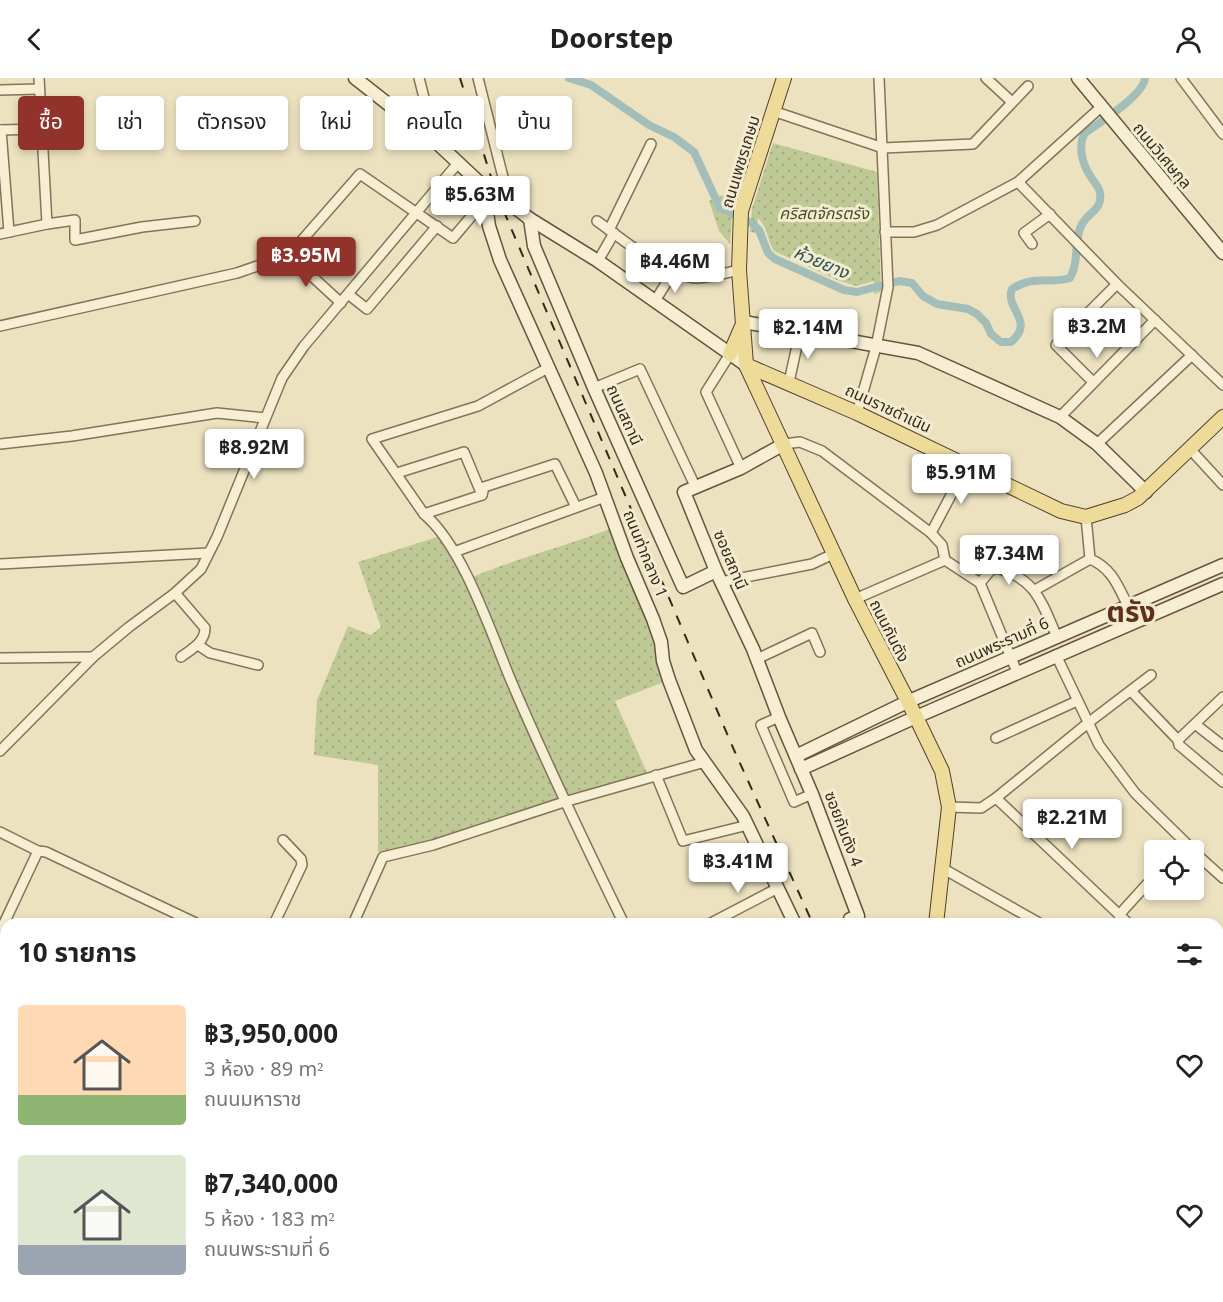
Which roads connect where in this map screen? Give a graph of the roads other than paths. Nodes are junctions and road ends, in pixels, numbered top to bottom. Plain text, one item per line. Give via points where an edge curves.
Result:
1 (39, 78) edge
2 (356, 78) edge
3 (419, 78) edge
4 (478, 78) edge
5 (784, 78) edge
6 (879, 78) edge
7 (986, 78) edge
8 (1078, 78) edge
9 (1185, 79) edge
10 (1028, 86) dead end
11 (39, 89) junction
12 (0, 90) edge
13 (39, 96) edge
14 (424, 96) edge
15 (385, 101) edge
16 (1012, 102) junction
17 (1101, 107) junction
18 (773, 111) junction
19 (1, 130) edge
20 (18, 130) edge
21 (1223, 134) edge
22 (651, 144) dead end
23 (883, 148) junction
24 (42, 150) edge
25 (445, 150) edge
26 (459, 163) junction
27 (1018, 182) junction
28 (483, 186) junction
29 (486, 199) junction
30 (510, 205) junction
31 (417, 213) junction
32 (1050, 214) junction
33 (530, 219) junction
34 (195, 221) dead end
35 (597, 222) dead end
36 (47, 224) junction
37 (437, 226) junction
38 (611, 231) junction
39 (885, 232) junction
40 (4, 233) edge
41 (1032, 244) dead end
42 (1223, 253) edge
43 (289, 255) junction
44 (598, 261) junction
45 (740, 270) junction
46 (673, 272) junction
47 (1117, 284) junction
48 (348, 294) junction
49 (655, 301) junction
50 (341, 303) junction
51 (1155, 320) junction
52 (744, 322) junction
53 (0, 326) edge
54 (800, 332) junction
55 (876, 347) junction
56 (730, 354) junction
57 (1192, 355) junction
58 (746, 365) junction
59 (548, 368) junction
60 (770, 374) junction
61 (789, 382) junction
62 (1093, 382) junction
63 (1223, 385) edge
64 (594, 388) junction
65 (762, 397) junction
66 (857, 413) junction
67 (1060, 417) junction
68 (1223, 417) edge
69 (265, 418) junction
70 (0, 444) edge
71 (784, 444) junction
72 (1097, 444) junction
73 (1190, 449) junction
74 (967, 465) junction
75 (741, 468) junction
76 (397, 473) junction
77 (1223, 485) edge
78 (696, 488) junction
79 (1146, 492) junction
80 (482, 495) junction
81 (604, 497) junction
82 (576, 507) junction
83 (424, 514) junction
84 (1086, 517) junction
85 (931, 533) junction
86 (453, 552) junction
87 (208, 553) junction
88 (833, 554) junction
89 (1090, 559) junction
90 (945, 561) junction
91 (0, 564) edge
92 (1223, 565) edge
93 (718, 577) junction
94 (980, 583) junction
95 (1223, 584) edge
96 (1035, 590) junction
97 (175, 593) junction
98 (855, 599) junction
99 (1128, 606) junction
100 (1053, 639) junction
101 (198, 645) junction
102 (820, 652) dead end
103 (1056, 655) junction
104 (93, 657) junction
105 (181, 657) dead end
106 (1010, 657) junction
107 (0, 658) edge
108 (757, 659) junction
109 (258, 665) dead end
110 (1017, 672) junction
111 (1151, 675) dead end
112 (1131, 691) junction
113 (1223, 697) edge
114 (1077, 701) junction
115 (907, 702) junction
116 (779, 717) junction
117 (916, 717) junction
118 (1088, 723) junction
119 (1195, 724) junction
120 (996, 738) dead end
121 (1178, 740) junction
122 (790, 742) joint
123 (1223, 746) edge
124 (0, 751) edge
125 (796, 756) junction
126 (705, 762) junction
127 (801, 769) junction
128 (656, 775) junction
129 (1223, 783) edge
130 (812, 794) junction
131 (996, 798) junction
132 (564, 802) junction
133 (949, 807) junction
134 (748, 825) junction
135 (0, 832) edge
136 (283, 840) dead end
137 (1182, 840) edge
138 (38, 851) junction
139 (1204, 861) edge
140 (942, 868) junction
141 (1223, 878) edge
142 (1144, 887) edge
143 (778, 888) junction
144 (1119, 915) junction
145 (7, 918) edge
146 (185, 918) edge
147 (277, 918) edge
148 (356, 918) edge
149 (621, 918) edge
150 (720, 918) edge
151 (792, 918) edge
152 (853, 918) edge
153 (937, 918) edge
154 (1030, 918) edge
155 (1122, 918) edge

1 - 11 street
2 - 15 street
3 - 14 street
4 - 30 street
5 - 18 main road, ถนนเพชรเกษม
6 - 23 street
7 - 16 street
8 - 17 street, ถนนวิเศษกุล
9 - 21 street
10 - 16 street
11 - 12 street
11 - 13 street
16 - 23 street via 973,144
17 - 27 street
17 - 42 street, ถนนวิเศษกุล
18 - 23 street
18 - 45 main road, ถนนเพชรเกษม via 742,207
19 - 20 street
19 - 40 street
22 - 38 street
23 - 39 street
24 - 36 street
25 - 26 street
26 - 28 street
26 - 31 street
27 - 32 street
27 - 39 street via 937,225 914,232
28 - 29 street, ถนนท่ากลาง 1
28 - 30 street
29 - 37 street via 453,238
29 - 59 street, ถนนท่ากลาง 1 via 489,226 500,260
30 - 33 street
31 - 37 street
31 - 43 street via 360,174
31 - 48 street
32 - 41 street via 1024,233
32 - 47 street
33 - 44 street
33 - 64 street, ถนนสถานี via 534,246
34 - 36 street via 75,240 75,220
35 - 38 street
36 - 40 street
37 - 48 street via 367,309
38 - 44 street
38 - 46 street
39 - 55 street via 887,299
43 - 50 street
43 - 53 street via 237,273
44 - 49 street
45 - 46 street via 698,278
45 - 52 main road, ถนนเพชรเกษม
46 - 49 street
47 - 51 street
47 - 62 street via 1056,345
48 - 50 street
49 - 56 street
50 - 69 street via 282,378
51 - 57 street
51 - 62 street
52 - 54 street
52 - 56 main road
52 - 58 main road, ถนนเพชรเกษม
54 - 55 street
54 - 61 street
55 - 66 street
55 - 67 street via 918,353
56 - 58 street
56 - 75 street via 706,392
57 - 63 street
57 - 72 street
58 - 60 main road, ถนนราชดำเนิน
58 - 65 main road, ถนนกันตัง
59 - 76 street via 478,406 372,440
59 - 81 street, ถนนท่ากลาง 1
60 - 61 main road, ถนนราชดำเนิน
60 - 65 main road
61 - 66 main road, ถนนราชดำเนิน
62 - 67 street
64 - 78 street via 640,369
64 - 93 street, ถนนสถานี via 683,587
65 - 71 main road, ถนนกันตัง
66 - 74 main road, ถนนราชดำเนิน
67 - 72 street
68 - 73 main road
69 - 70 street via 217,413
69 - 87 street
71 - 75 street
71 - 85 street via 800,442 822,451
71 - 88 main road, ถนนกันตัง
72 - 79 street
73 - 77 street
73 - 79 main road
74 - 84 main road, ถนนราชดำเนิน via 1061,510
74 - 85 street
75 - 78 street
76 - 80 street via 464,452
76 - 83 street
78 - 93 street, ซอยสถานี via 684,492
79 - 84 main road via 1125,505
80 - 82 street via 484,487 555,464
80 - 83 street
81 - 82 street
81 - 126 street, ถนนท่ากลาง 1 via 653,619 671,686 696,750
82 - 86 street
83 - 86 street via 435,522
84 - 89 street
85 - 90 street via 942,545
86 - 132 street
87 - 91 street
87 - 97 street via 201,569
88 - 93 street via 812,564
88 - 98 main road, ถนนกันตัง
89 - 96 street
89 - 99 street via 1110,571
90 - 94 street
90 - 98 street
92 - 99 street, ถนนพระรามที่ 6
93 - 108 street, ซอยสถานี
94 - 96 street via 996,568 1012,572
94 - 106 street
95 - 103 street, ถนนพระรามที่ 6
96 - 100 street
97 - 101 street via 205,628
97 - 104 street
98 - 115 main road, ถนนกันตัง
99 - 100 street, ถนนพระรามที่ 6
100 - 103 street
100 - 106 street, ถนนพระรามที่ 6
101 - 105 street
101 - 109 street via 210,653
102 - 108 street via 812,633
103 - 110 street, ถนนพระรามที่ 6
103 - 114 street
104 - 107 street
104 - 124 street
106 - 110 street
106 - 115 street, ถนนพระรามที่ 6
108 - 116 street, ซอยสถานี
110 - 117 street, ถนนพระรามที่ 6
111 - 112 street
112 - 118 street
112 - 121 street
113 - 119 street
114 - 118 street
114 - 120 street
115 - 117 main road, ถนนกันตัง
115 - 125 street, ถนนพระรามที่ 6
116 - 122 street, ซอยสถานี
116 - 130 street via 761,725 775,758 794,802
117 - 127 street, ถนนพระรามที่ 6
117 - 133 main road, ถนนกันตัง via 942,771
118 - 131 street
118 - 137 street via 1099,745 1135,793
119 - 121 street
119 - 123 street
121 - 129 street
122 - 125 street, ซอยกันตัง 4
125 - 127 street, ซอยกันตัง 4
126 - 128 street
126 - 134 street, ถนนท่ากลาง 1
127 - 130 street, ซอยกันตัง 4
128 - 132 street
128 - 134 street via 683,841
130 - 152 street, ซอยกันตัง 4 via 858,916
131 - 133 street via 981,808
131 - 144 street
132 - 148 street via 433,845 383,857
132 - 149 street
133 - 140 main road, ถนนกันตัง
134 - 143 street, ถนนท่ากลาง 1
135 - 138 street
136 - 147 street via 301,859 302,866
138 - 145 street
138 - 146 street
139 - 141 street
140 - 153 main road, ถนนกันตัง
140 - 154 street
142 - 144 street
143 - 150 street
143 - 151 street, ถนนท่ากลาง 1
144 - 155 street

